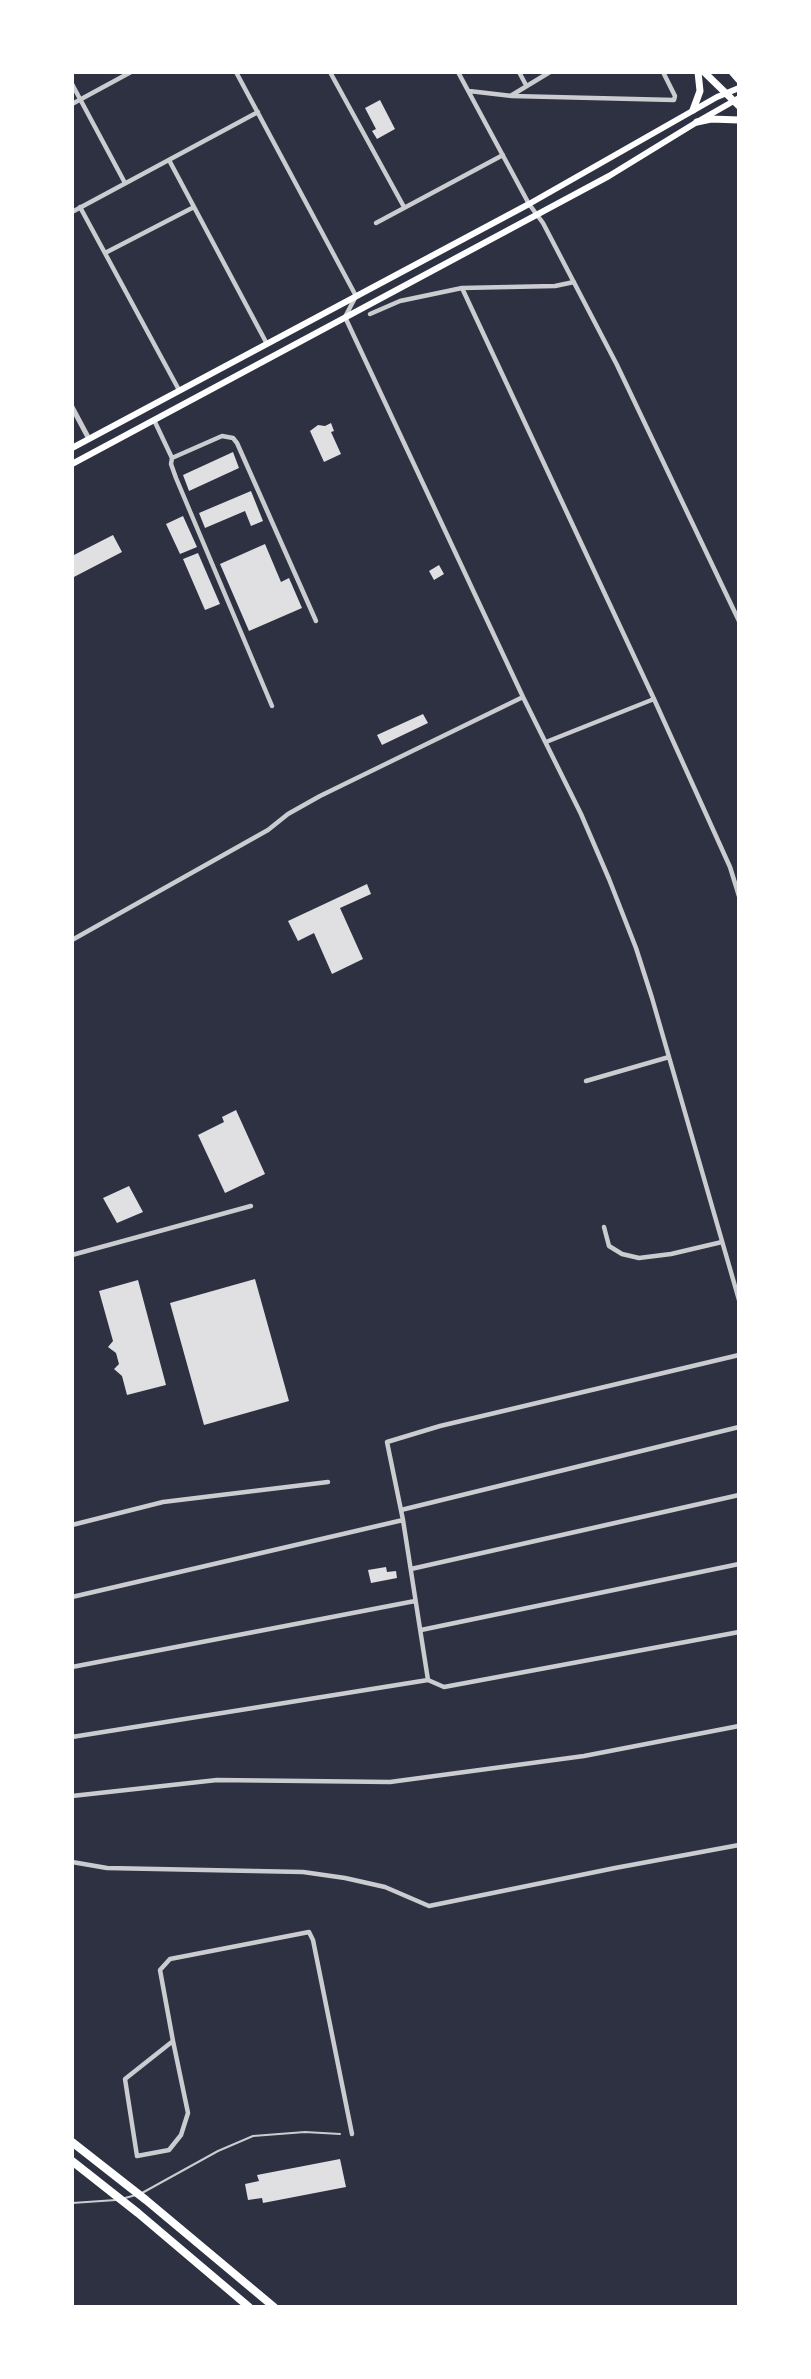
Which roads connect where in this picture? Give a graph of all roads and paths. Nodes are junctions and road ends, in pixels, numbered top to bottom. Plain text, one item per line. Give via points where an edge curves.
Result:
1 (131, 72) edge
2 (236, 72) edge
3 (330, 72) edge
4 (458, 72) edge
5 (519, 72) edge
6 (551, 72) edge
7 (663, 72) edge
8 (698, 72) edge
9 (705, 72) edge
10 (732, 72) edge
11 (739, 80) edge
12 (72, 84) edge
13 (526, 85) junction
14 (739, 88) edge
15 (468, 91) junction
16 (726, 93) junction
17 (512, 96) junction
18 (80, 100) junction
19 (737, 102) edge
20 (72, 104) edge
21 (693, 110) junction
22 (258, 112) junction
23 (739, 120) edge
24 (697, 122) junction
25 (503, 155) junction
26 (169, 160) junction
27 (125, 183) junction
28 (529, 204) junction
29 (80, 207) junction
30 (194, 207) junction
31 (404, 208) junction
32 (72, 212) edge
33 (537, 215) junction
34 (376, 223) dead end
35 (105, 253) junction
36 (574, 282) junction
37 (462, 288) junction
38 (356, 296) junction
39 (370, 314) dead end
40 (345, 317) junction
41 (267, 344) junction
42 (179, 390) junction
43 (72, 407) edge
44 (153, 420) junction
45 (89, 439) junction
46 (72, 448) edge
47 (87, 456) junction
48 (172, 458) junction
49 (72, 464) edge
50 (316, 621) dead end
51 (739, 621) edge
52 (523, 697) junction
53 (654, 699) junction
54 (272, 706) dead end
55 (546, 742) junction
56 (739, 896) edge
57 (72, 940) edge
58 (669, 1057) junction
59 (586, 1081) dead end
60 (251, 1206) dead end
61 (604, 1227) dead end
62 (722, 1242) junction
63 (72, 1255) edge
64 (739, 1300) edge
65 (739, 1355) edge
66 (739, 1427) edge
67 (328, 1482) dead end
68 (739, 1495) edge
69 (401, 1510) junction
70 (403, 1520) junction
71 (72, 1525) edge
72 (739, 1564) edge
73 (411, 1569) junction
74 (72, 1597) edge
75 (415, 1601) junction
76 (421, 1630) junction
77 (739, 1632) edge
78 (72, 1667) edge
79 (428, 1680) junction
80 (739, 1726) edge
81 (72, 1737) edge
82 (72, 1796) edge
83 (739, 1846) edge
84 (72, 1862) edge
85 (173, 2041) junction
86 (340, 2134) dead end
87 (352, 2134) dead end
88 (72, 2142) edge
89 (72, 2161) edge
90 (72, 2203) edge
91 (250, 2307) edge
92 (274, 2307) edge

1 - 18 street
2 - 22 street
3 - 31 street
4 - 15 street
5 - 13 street
6 - 13 street
7 - 17 street via 674,100
8 - 21 main road via 700,91
9 - 16 main road
10 - 11 main road
12 - 18 street
13 - 17 street
14 - 16 main road
15 - 17 street
15 - 25 street
16 - 19 main road
16 - 21 main road
18 - 20 street
18 - 27 street
19 - 24 main road
21 - 28 main road
22 - 26 street
22 - 38 street
23 - 24 main road
24 - 33 main road
25 - 28 street
25 - 31 street
26 - 27 street
26 - 30 street
27 - 29 street
28 - 33 street
28 - 38 main road
29 - 32 street
29 - 35 street
30 - 35 street
30 - 41 street
31 - 34 street
33 - 36 street
33 - 40 main road
35 - 42 street
36 - 37 street
36 - 51 street
37 - 39 street via 400,301
37 - 53 street
38 - 40 street
38 - 41 main road
40 - 44 main road
40 - 52 street
41 - 42 main road
42 - 45 main road
43 - 45 street
44 - 47 main road
44 - 48 street
45 - 46 main road
45 - 47 main road
47 - 49 main road
48 - 50 street via 222,436 233,438
48 - 54 street via 176,478
52 - 55 street
52 - 57 street via 320,796
53 - 55 street
53 - 56 street
55 - 58 street via 594,842 636,948
58 - 59 street
58 - 62 street
60 - 63 street
61 - 62 street via 609,1246 639,1258
62 - 64 street
65 - 69 street via 387,1442
66 - 69 street
67 - 71 street via 163,1502
68 - 73 street
69 - 70 street
70 - 73 street
70 - 74 street
72 - 76 street
73 - 75 street
75 - 76 street
75 - 78 street
76 - 79 street
77 - 79 street via 444,1687
79 - 81 street
80 - 82 street via 584,1756 390,1783 217,1780
83 - 84 street via 429,1906 385,1887 303,1872 107,1868
85 - 85 street via 125,2079 137,2156 169,2150 181,2135 188,2113
85 - 87 street via 160,1970 170,1959 309,1932
86 - 90 lane via 253,2136 134,2196
88 - 92 highway
89 - 91 highway

